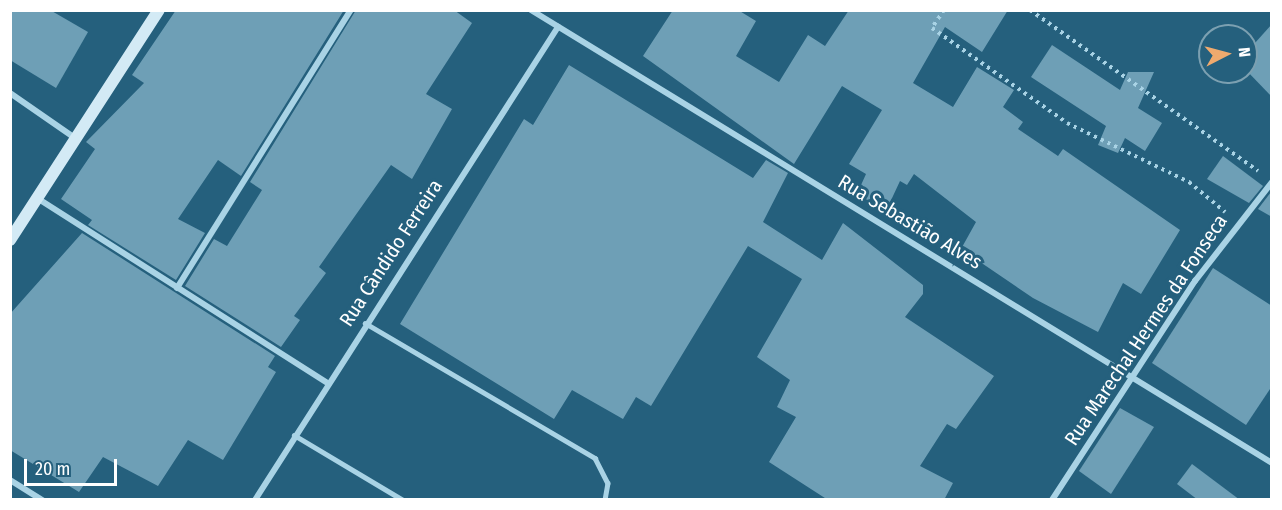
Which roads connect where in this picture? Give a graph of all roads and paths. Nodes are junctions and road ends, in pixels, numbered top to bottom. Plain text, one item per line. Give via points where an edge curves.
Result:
1 (159, 10) edge
2 (351, 10) edge
3 (531, 10) edge
4 (944, 10) edge
5 (1030, 10) edge
6 (558, 27) junction
7 (10, 93) edge
8 (75, 138) junction
9 (1262, 174) dead end
10 (1272, 182) edge
11 (36, 197) junction
12 (1239, 223) junction
13 (10, 240) edge
14 (177, 288) junction
15 (365, 323) junction
16 (1131, 376) junction
17 (326, 382) junction
18 (294, 435) junction
19 (1272, 463) edge
20 (10, 480) edge
21 (42, 500) edge
22 (255, 500) edge
23 (403, 500) edge
24 (605, 500) edge
25 (1052, 500) edge

1 - 8 main road
2 - 14 street
3 - 6 street, Rua Sebastião Alves
4 - 12 path via 932,28 1067,123 1189,182
5 - 9 path
6 - 15 street, Rua Cândido Ferreira
6 - 16 street, Rua Sebastião Alves
7 - 8 street
8 - 11 main road
10 - 12 street, Rua Marechal Hermes da Fonseca
11 - 13 main road
11 - 14 street
12 - 16 street, Rua Marechal Hermes da Fonseca
14 - 17 street
15 - 17 street, Rua Cândido Ferreira
15 - 24 lane via 595,458 608,483
16 - 19 street, Rua Sebastião Alves
16 - 25 street, Rua Marechal Hermes da Fonseca
17 - 18 street, Rua Cândido Ferreira
18 - 22 street, Rua Cândido Ferreira
18 - 23 lane
20 - 21 street

